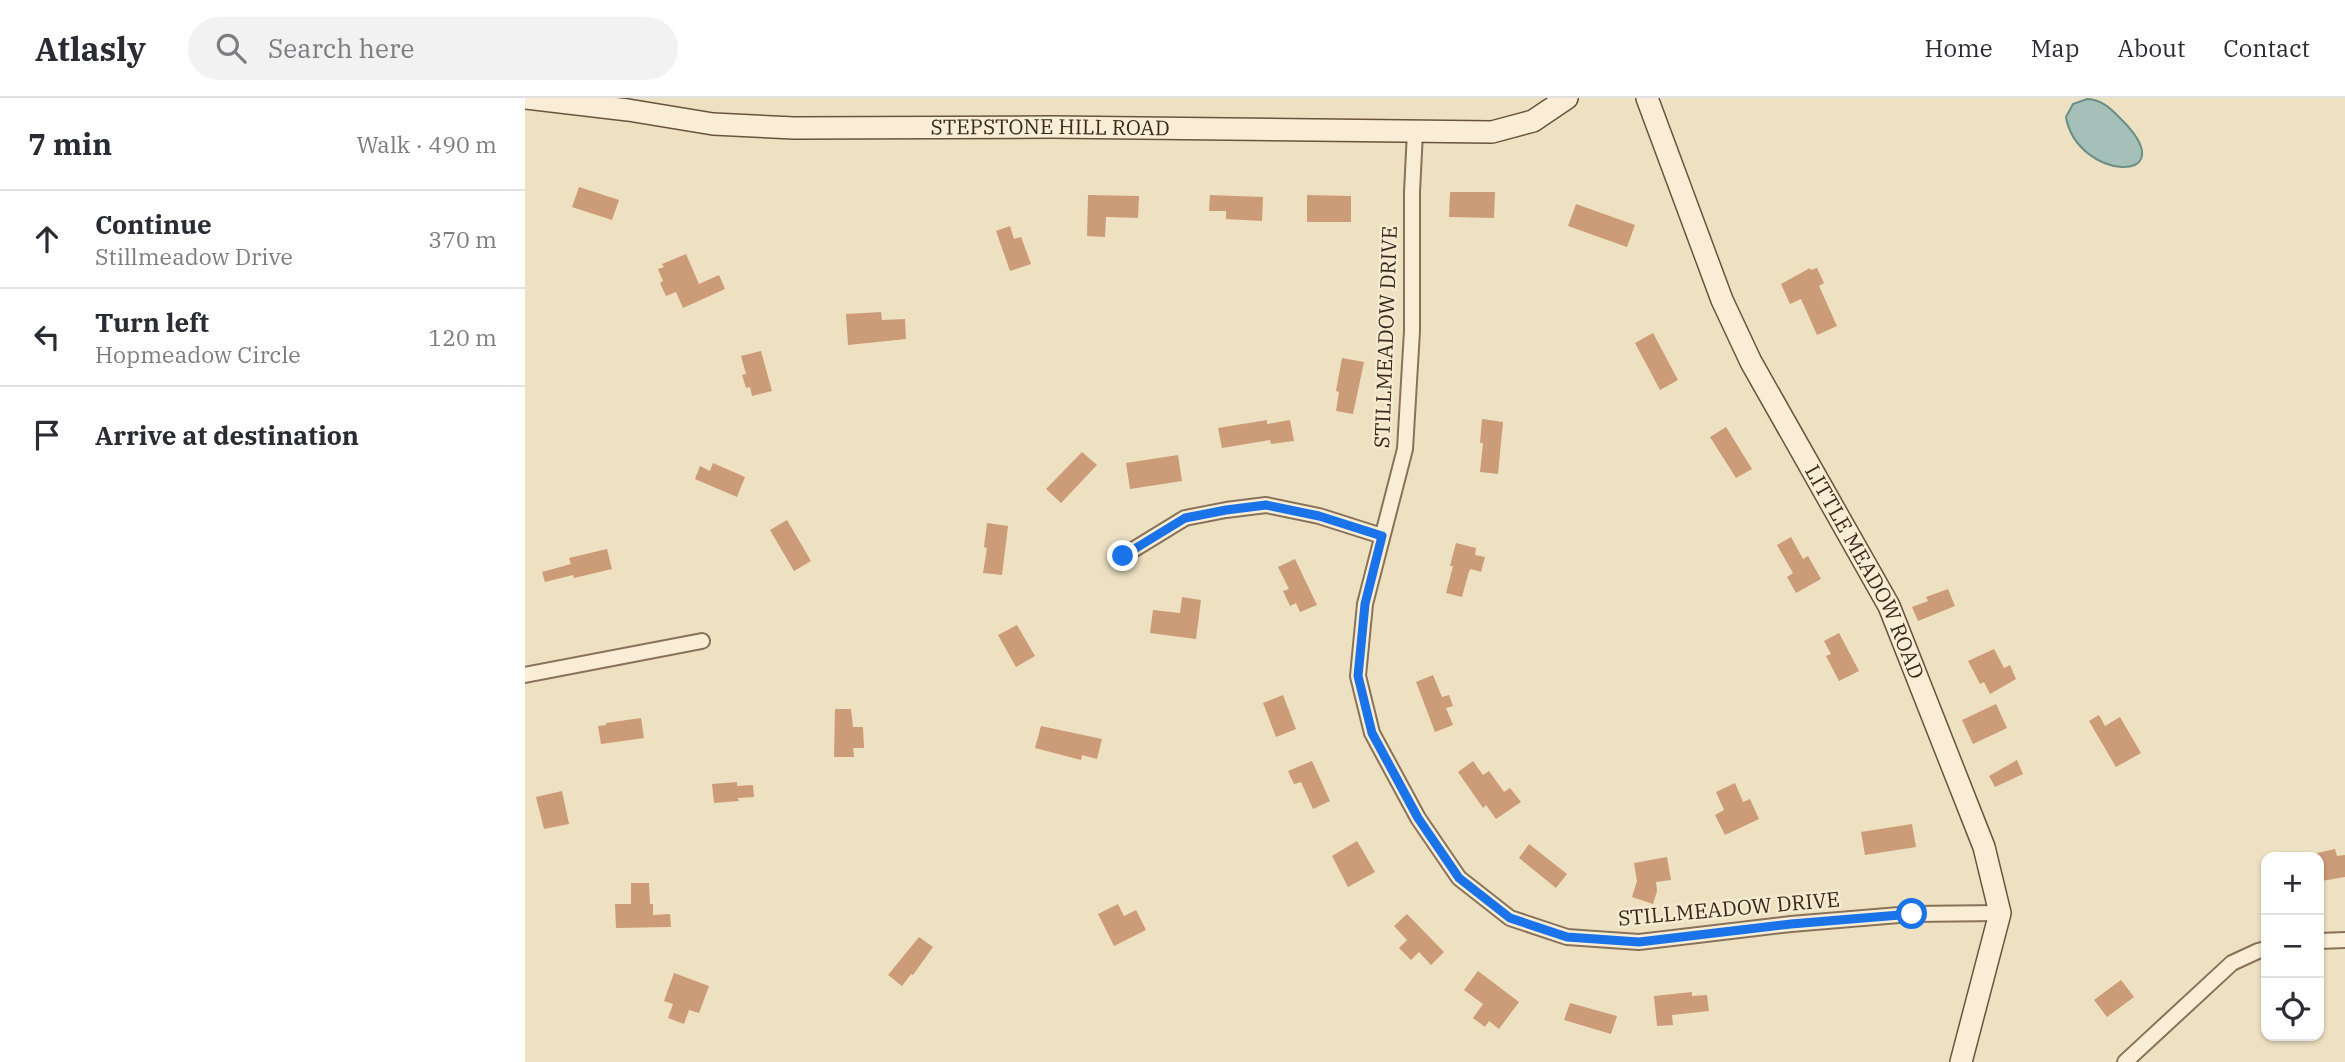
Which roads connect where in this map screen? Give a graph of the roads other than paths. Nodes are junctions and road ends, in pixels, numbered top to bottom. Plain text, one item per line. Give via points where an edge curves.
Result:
1 (1567, 98) edge
2 (1647, 98) edge
3 (525, 99) edge
4 (1415, 132) junction
5 (1382, 536) junction
6 (1123, 556) dead end
7 (702, 641) dead end
8 (525, 675) edge
9 (2000, 913) junction
10 (2345, 940) edge
11 (2324, 941) edge
12 (2261, 950) edge
13 (1961, 1062) edge
14 (2125, 1062) edge

1 - 4 street, STEPSTONE HILL ROAD via 1532,121 1492,132
2 - 9 street, LITTLE MEADOW ROAD via 1722,300 1751,362 1889,606 1984,847
3 - 4 street, STEPSTONE HILL ROAD via 713,124 794,128
4 - 5 street, STILLMEADOW DRIVE via 1405,449
5 - 6 street via 1266,505 1185,518
5 - 9 street, STILLMEADOW DRIVE via 1365,604 1358,676 1372,733 1418,818 1459,878 1510,918 1567,937 1639,942 1831,920
7 - 8 street
9 - 13 street, LITTLE MEADOW ROAD
10 - 11 street
12 - 14 street via 2232,964

